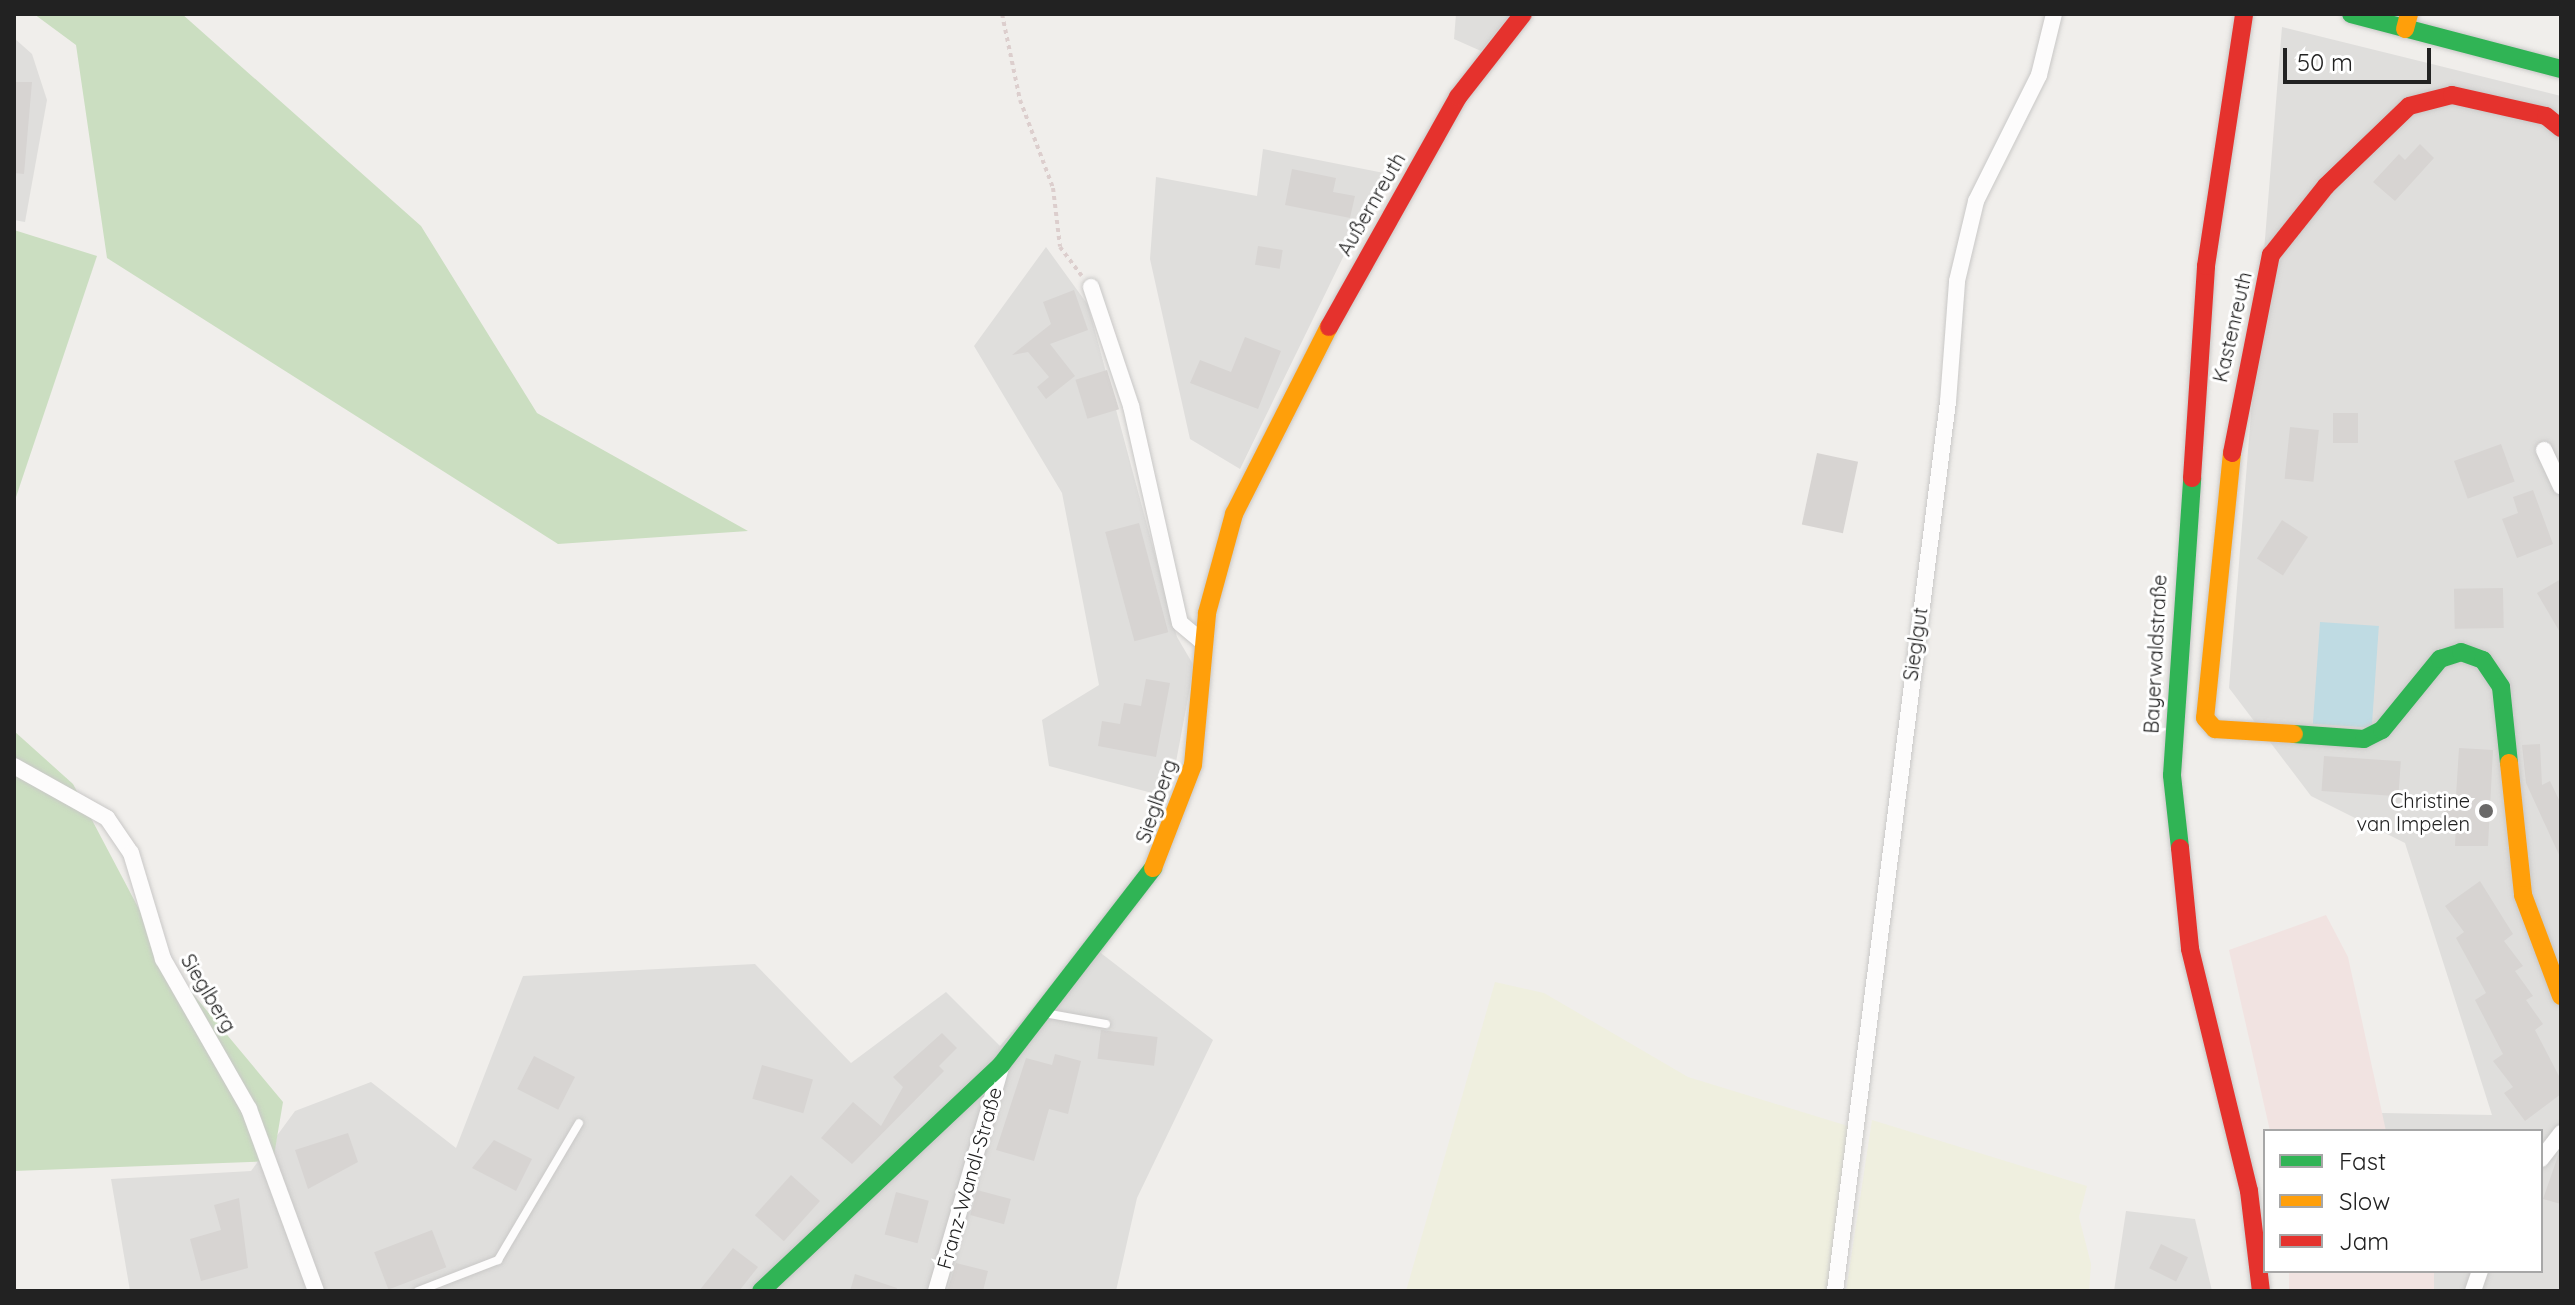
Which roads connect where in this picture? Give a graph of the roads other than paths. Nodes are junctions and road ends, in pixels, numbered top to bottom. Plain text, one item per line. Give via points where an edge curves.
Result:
1 (1523, 14) edge
2 (2054, 14) edge
3 (2244, 14) edge
4 (2351, 14) edge
5 (2407, 21) edge
6 (2561, 69) edge
7 (2561, 128) edge
8 (1091, 287) road end
9 (2544, 450) dead end
10 (2561, 486) edge
11 (1203, 642) junction
12 (14, 766) edge
13 (2561, 996) edge
14 (1042, 1013) junction
15 (1106, 1024) dead end
16 (1001, 1065) junction
17 (579, 1123) dead end
18 (2561, 1133) edge
19 (2543, 1156) edge
20 (316, 1291) edge
21 (418, 1291) edge
22 (761, 1291) edge
23 (936, 1291) edge
24 (1835, 1291) edge
25 (2261, 1291) edge

1 - 11 street, Außernreuth via 1458,97 1274,428 1216,563
2 - 24 street, Sieglgut via 2039,75 1976,201 1957,281 1948,402
3 - 25 street, Bayerwaldstraße via 2206,266 2172,775 2190,949 2249,1191
4 - 5 street
5 - 6 street
7 - 13 street, Kastenreuth via 2546,116 2452,95 2409,106 2326,186 2271,255 2236,410 2214,579 2207,723 2215,729 2364,739 2389,723 2431,665 2461,652 2483,660 2501,687 2523,895
8 - 11 street via 1131,406 1180,623
9 - 10 street
11 - 14 street, Sieglberg via 1193,765 1161,857
12 - 20 street, Sieglberg via 107,818 131,853 163,959 249,1109
14 - 15 lane
14 - 16 street, Sieglberg
16 - 22 street, Sieglberg
16 - 23 street, Franz-Wandl-Straße
17 - 21 lane via 498,1260
18 - 19 street

